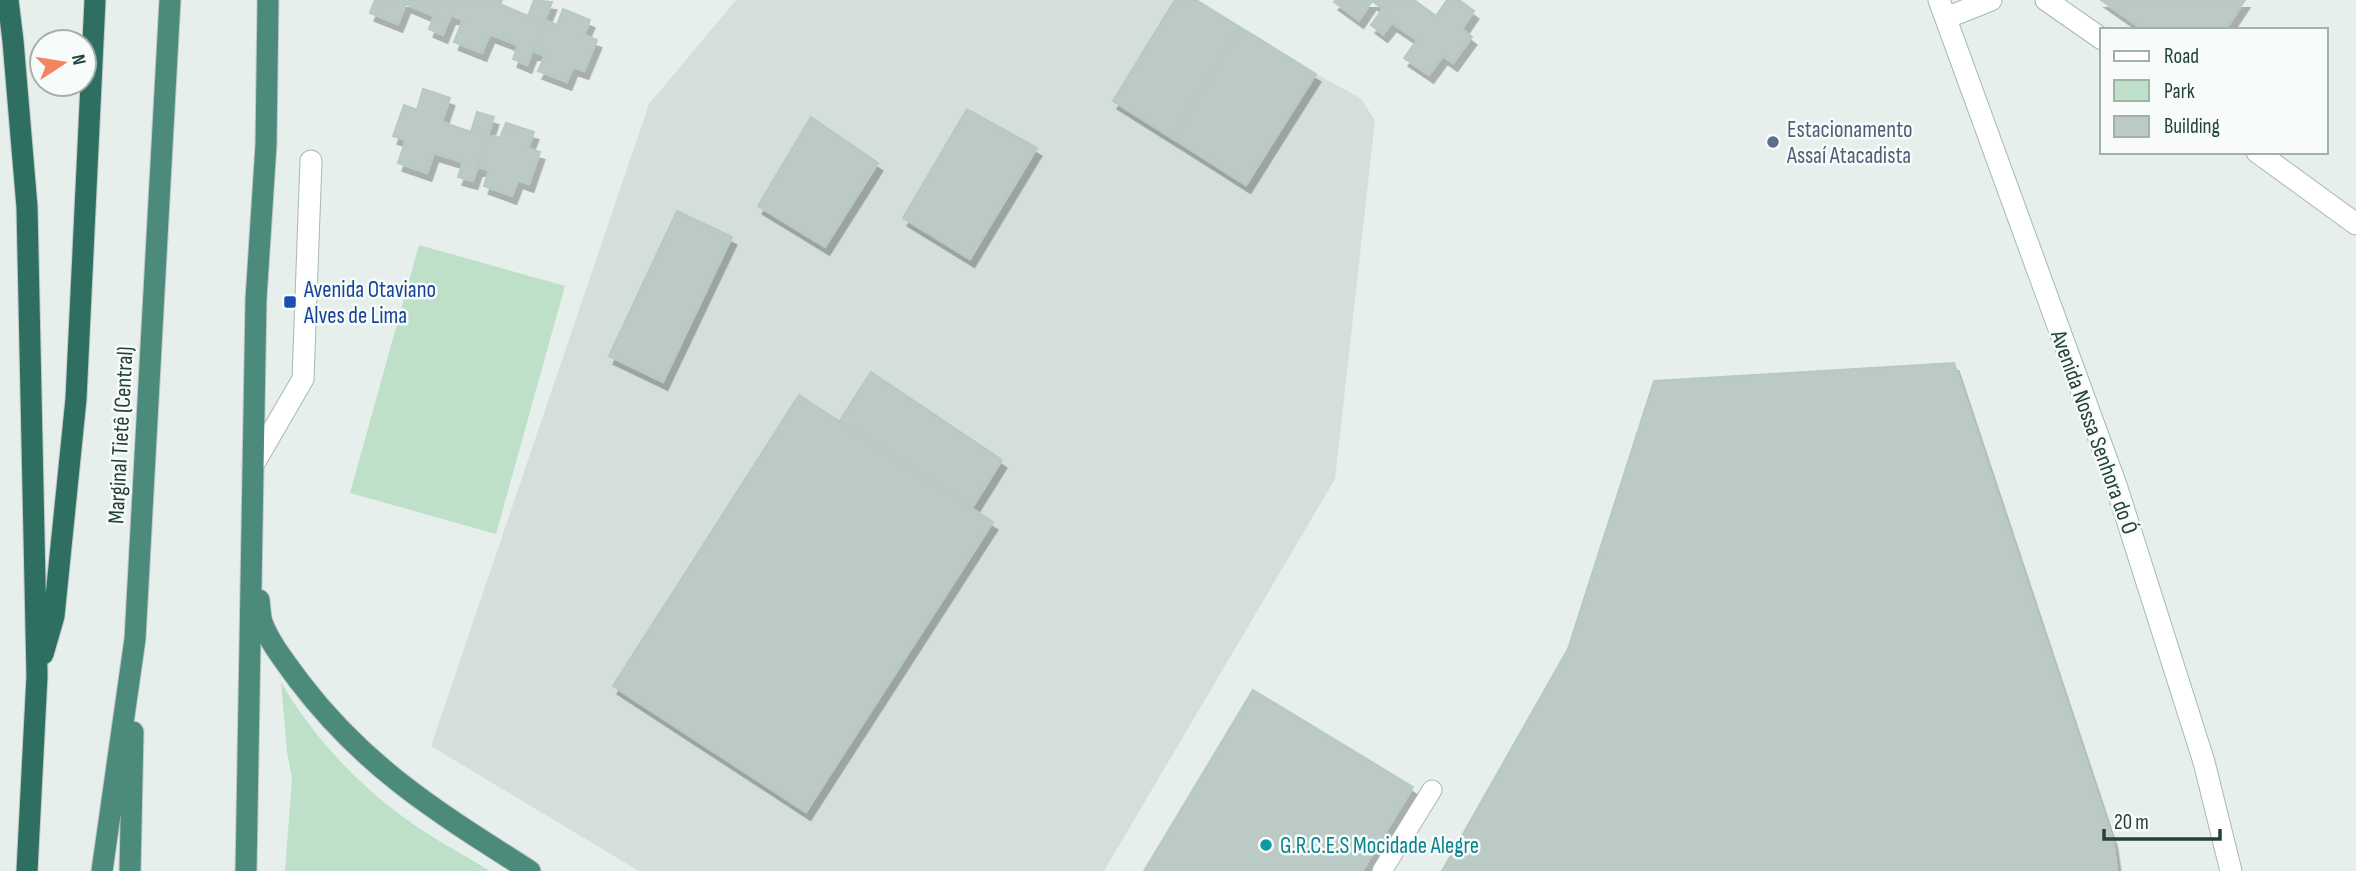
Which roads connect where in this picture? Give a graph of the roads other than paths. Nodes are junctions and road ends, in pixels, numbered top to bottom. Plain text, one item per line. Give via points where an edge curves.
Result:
1 (1, 0) edge
2 (8, 0) edge
3 (95, 0) edge
4 (170, 0) edge
5 (268, 0) edge
6 (1991, 0) edge
7 (2046, 0) edge
8 (1942, 9) edge
9 (0, 19) edge
10 (2100, 38) edge
11 (2260, 154) edge
12 (311, 161) dead end
13 (2356, 224) edge
14 (253, 465) junction
15 (252, 558) junction
16 (135, 639) junction
17 (37, 676) junction
18 (1432, 790) dead end
19 (27, 871) edge
20 (102, 871) edge
21 (130, 871) edge
22 (246, 871) edge
23 (530, 871) edge
24 (1382, 871) edge
25 (2231, 871) edge

1 - 9 highway
2 - 17 highway via 27,207
3 - 17 highway via 76,399 54,616
4 - 16 highway, Marginal Tietê (Central)
5 - 14 highway
6 - 8 main road
7 - 10 main road
8 - 25 main road, Avenida Nossa Senhora do Ó via 2116,485 2204,762
11 - 13 main road
12 - 14 main road via 303,379
14 - 15 highway
15 - 22 highway
15 - 23 highway via 262,621 325,716 404,788
16 - 20 highway, Marginal Tietê (Central)
16 - 21 highway
17 - 19 highway
18 - 24 lane

